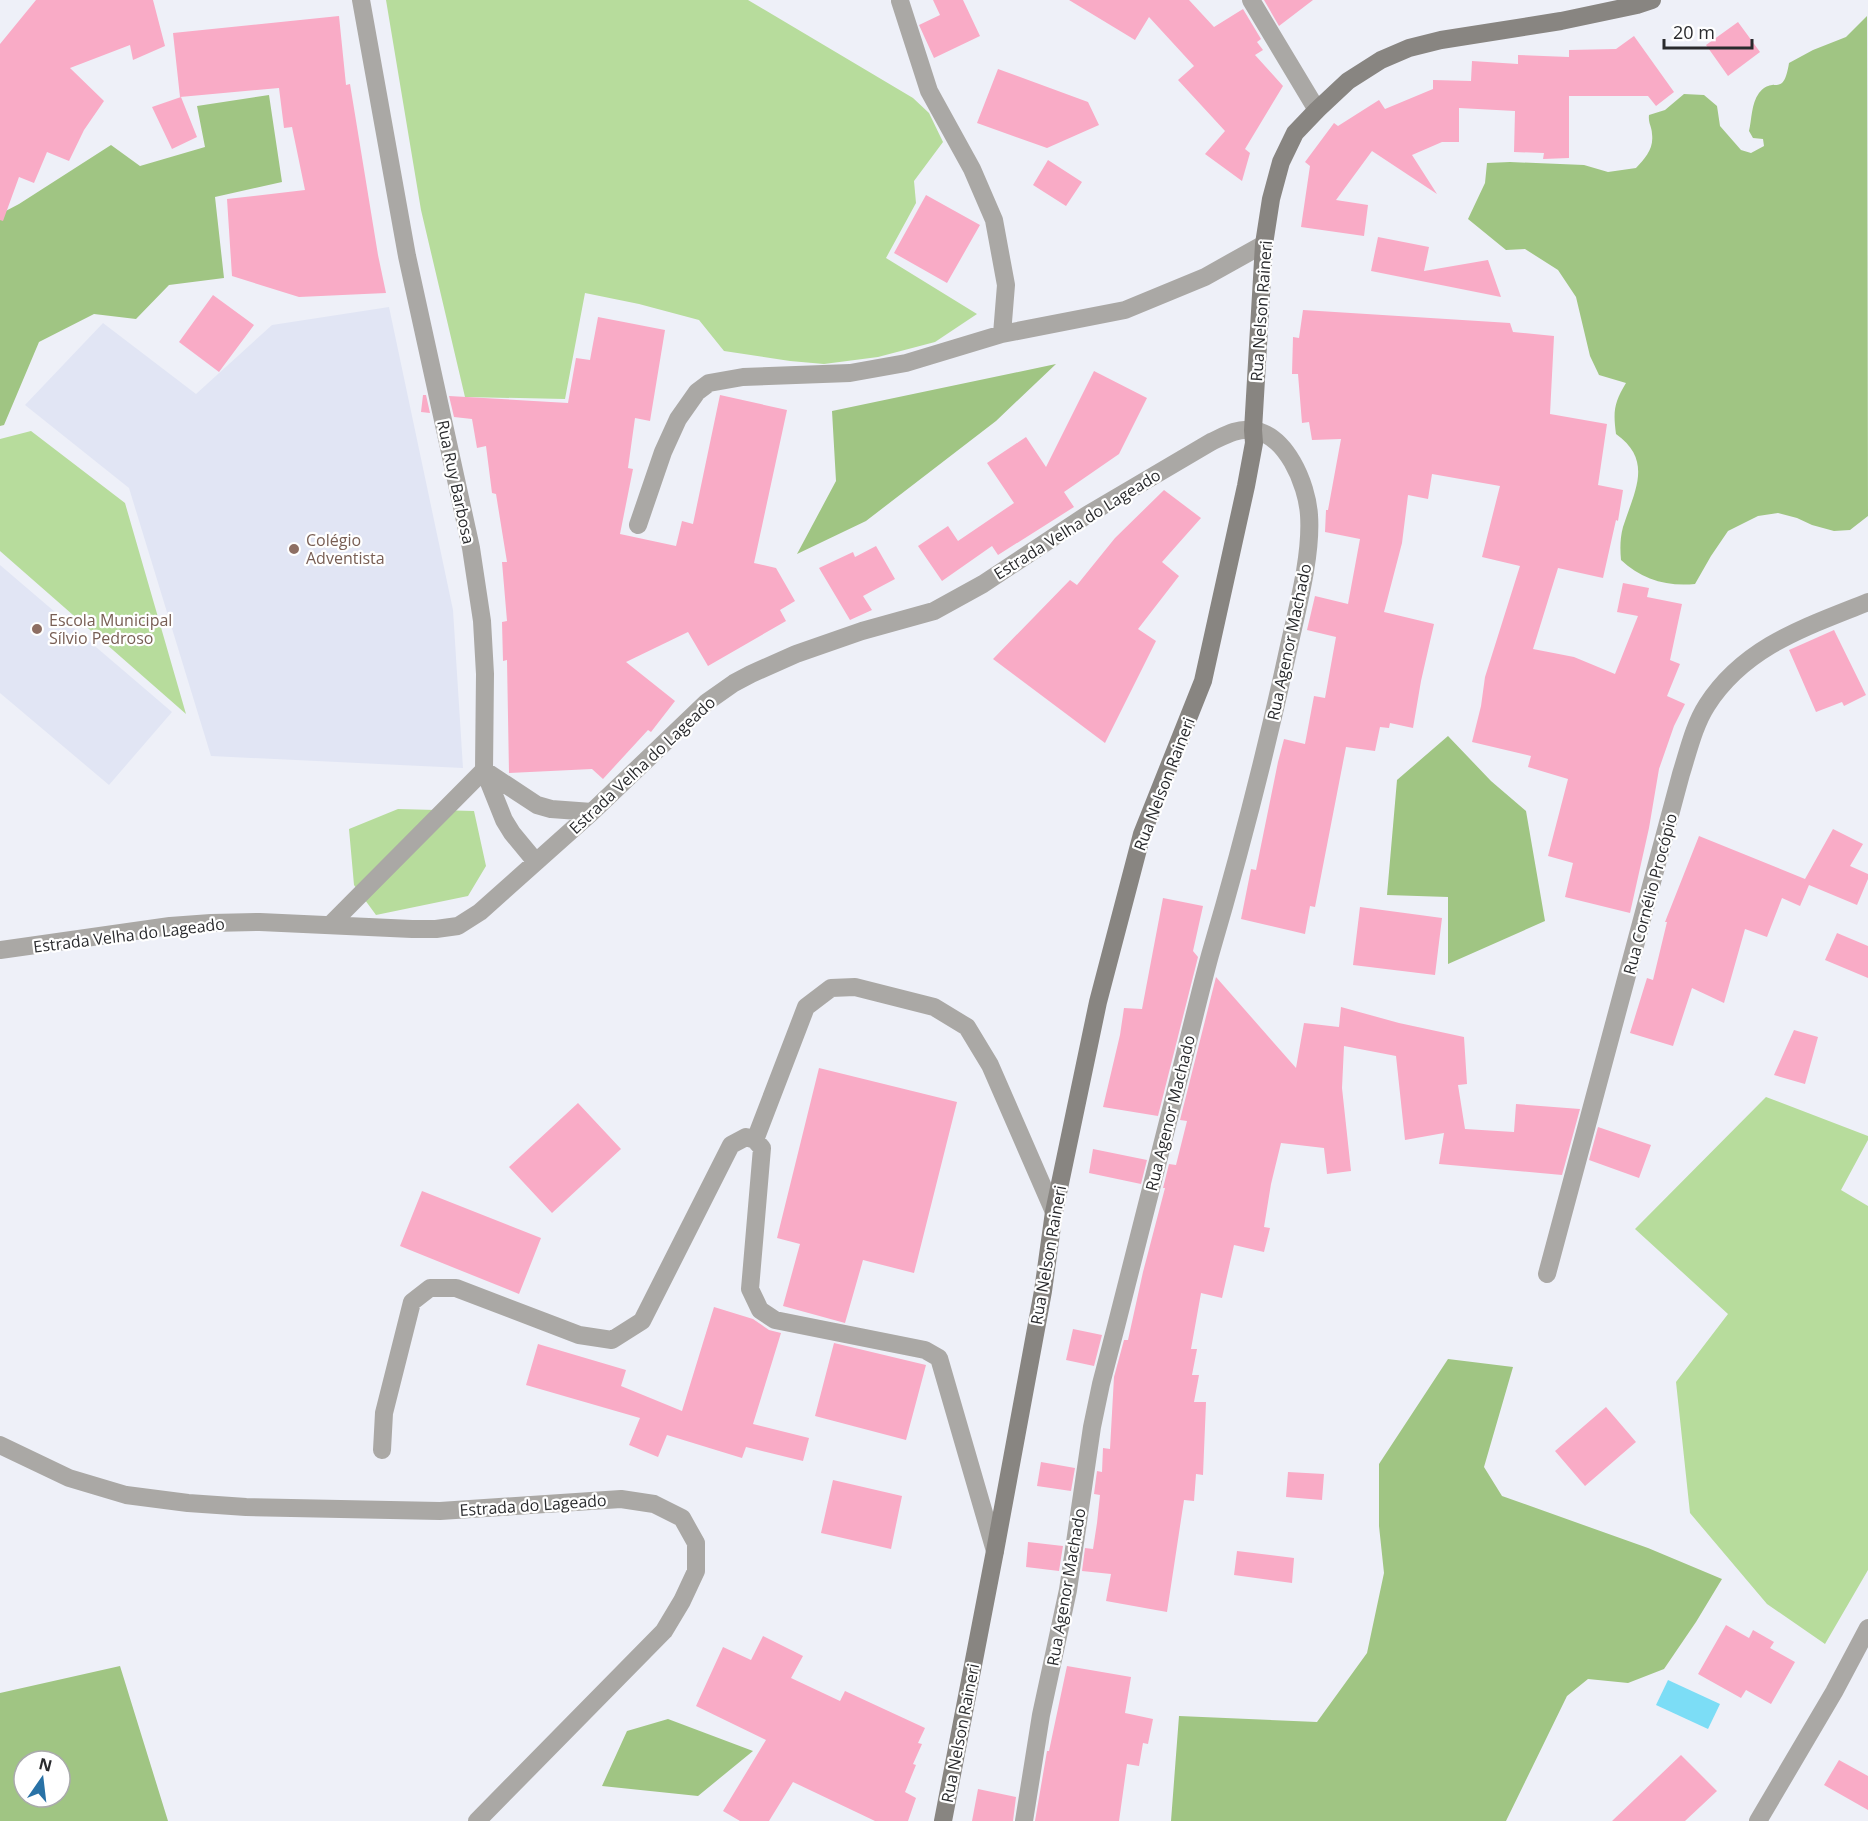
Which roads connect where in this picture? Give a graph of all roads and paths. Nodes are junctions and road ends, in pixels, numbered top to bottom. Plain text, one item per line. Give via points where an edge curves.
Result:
1 (361, 0) edge
2 (1251, 0) edge
3 (1652, 0) edge
4 (900, 1) edge
5 (1317, 110) junction
6 (1264, 244) junction
7 (1002, 334) junction
8 (1253, 430) junction
9 (638, 525) dead end
10 (1868, 602) edge
11 (484, 770) junction
12 (592, 812) junction
13 (536, 861) junction
14 (330, 925) junction
15 (0, 950) edge
16 (755, 1140) junction
17 (1054, 1212) junction
18 (1547, 1274) dead end
19 (0, 1445) edge
20 (382, 1450) dead end
21 (995, 1551) junction
22 (1868, 1628) edge
23 (477, 1821) edge
24 (943, 1821) edge
25 (1024, 1821) edge
26 (1758, 1821) edge

1 - 11 street, Rua Ruy Barbosa via 407,256 471,548 482,621
2 - 5 street
3 - 5 main road, Rua Nelson Raineri via 1561,21 1441,39 1408,48 1348,81
4 - 7 street via 929,91 972,169 994,220 1006,285
5 - 6 main road, Rua Nelson Raineri via 1295,133 1281,162
6 - 7 street via 1205,277 1125,310
6 - 8 main road, Rua Nelson Raineri
7 - 9 street via 906,363 850,373 742,377 709,383 697,392 678,419
8 - 12 street, Estrada Velha do Lageado via 1239,430 1211,442 934,611 796,654 734,683 707,702
8 - 17 main road, Rua Nelson Raineri via 1246,486 1203,681 1142,834 1098,1002
8 - 25 street, Rua Agenor Machado via 1273,437 1293,462 1305,486 1308,536 1299,599 1271,729 1101,1384 1068,1590 1041,1715
10 - 18 street, Rua Cornélio Procópio via 1757,652 1706,706 1682,774
11 - 12 street via 537,804
11 - 13 street via 504,820
11 - 14 street
12 - 13 street, Estrada Velha do Lageado
13 - 14 street, Estrada Velha do Lageado via 480,912 458,926 412,929
14 - 15 street, Estrada Velha do Lageado via 211,923
16 - 17 street via 806,1007 831,988 855,987 934,1007 967,1027 990,1065
16 - 20 street via 746,1137 731,1145 642,1321 612,1340 579,1335 456,1288 430,1288 412,1302 384,1413
16 - 21 street via 762,1148 750,1289 760,1310 775,1320 925,1350 939,1358
17 - 21 main road, Rua Nelson Raineri
19 - 23 street, Estrada do Lageado via 69,1478 126,1495 188,1503 440,1511 621,1499 654,1504 682,1518 696,1544 696,1571 664,1631
21 - 24 main road, Rua Nelson Raineri
22 - 26 street

